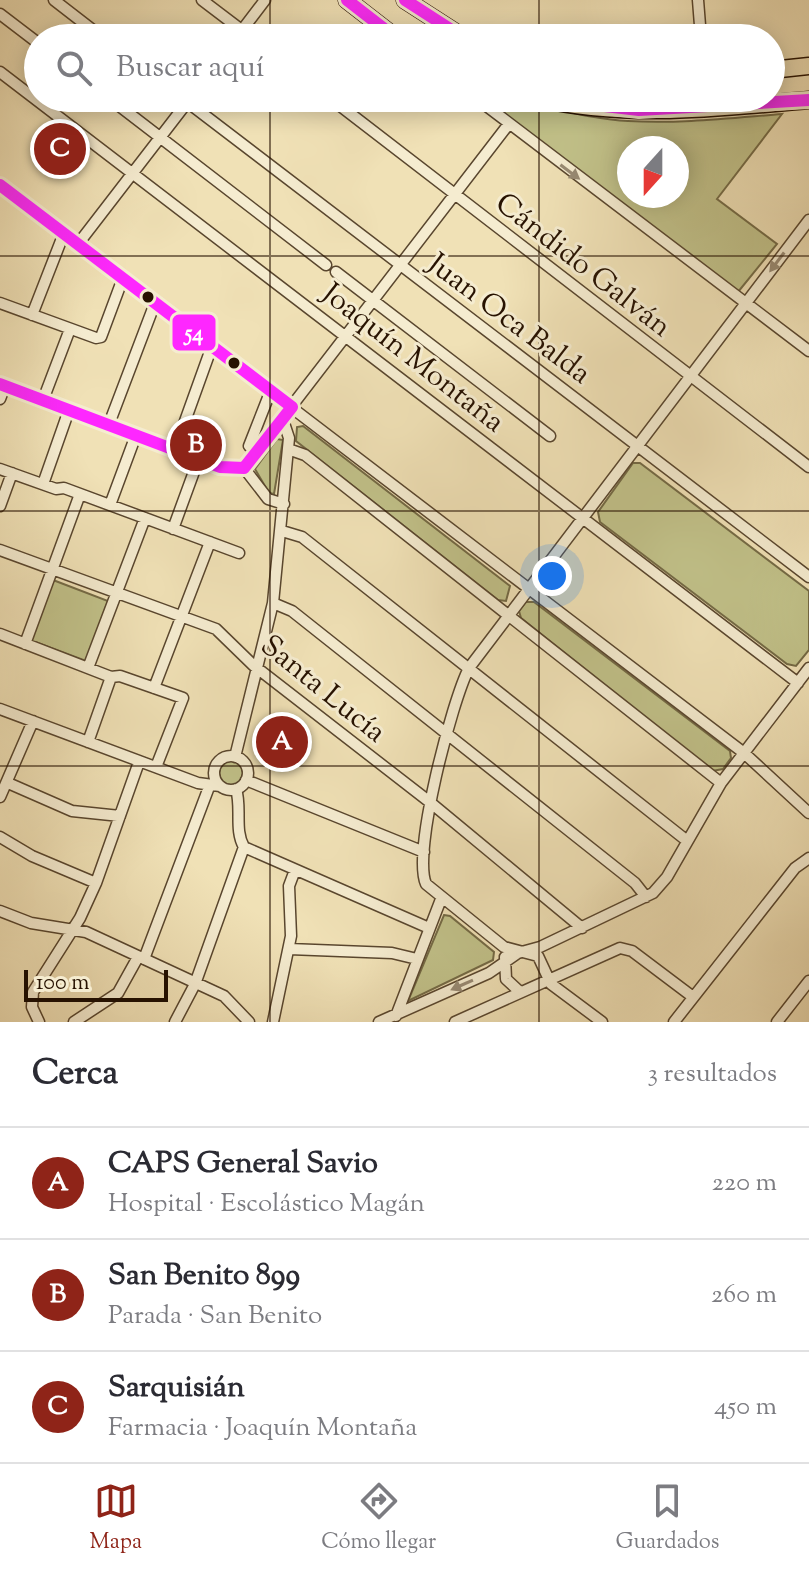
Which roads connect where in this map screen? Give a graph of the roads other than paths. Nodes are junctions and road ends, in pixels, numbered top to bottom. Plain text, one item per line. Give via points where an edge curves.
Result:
1 (54, 0) edge
2 (202, 0) edge
3 (265, 0) edge
4 (347, 0) edge
5 (405, 0) edge
6 (698, 0) edge
7 (0, 14) edge
8 (85, 24) edge
9 (228, 24) edge
10 (247, 24) edge
11 (378, 24) edge
12 (442, 24) edge
13 (700, 24) edge
14 (24, 32) edge
15 (809, 66) edge
16 (785, 69) edge
17 (0, 72) edge
18 (24, 90) edge
19 (809, 100) edge
20 (785, 102) edge
21 (53, 112) edge
22 (127, 112) edge
23 (177, 112) edge
24 (203, 112) edge
25 (348, 112) edge
26 (493, 112) edge
27 (508, 125) junction
28 (160, 138) junction
29 (134, 173) junction
30 (3, 187) edge
31 (455, 194) junction
32 (0, 203) edge
33 (809, 220) edge
34 (64, 233) junction
35 (78, 244) junction
36 (326, 265) dead end
37 (401, 265) junction
38 (336, 272) dead end
39 (123, 278) junction
40 (374, 300) junction
41 (155, 303) junction
42 (746, 304) junction
43 (1, 306) edge
44 (32, 315) junction
45 (70, 329) junction
46 (346, 336) junction
47 (212, 346) junction
48 (809, 351) edge
49 (689, 376) junction
50 (2, 385) edge
51 (271, 390) junction
52 (0, 399) edge
53 (43, 400) junction
54 (292, 407) junction
55 (69, 410) junction
56 (283, 420) junction
57 (109, 424) junction
58 (136, 435) junction
59 (550, 436) dead end
60 (636, 444) junction
61 (249, 446) dead end
62 (175, 449) junction
63 (288, 449) junction
64 (199, 458) junction
65 (809, 467) edge
66 (244, 468) junction
67 (0, 469) edge
68 (12, 473) junction
69 (43, 484) junction
70 (80, 494) junction
71 (284, 504) junction
72 (110, 505) junction
73 (0, 506) edge
74 (581, 516) junction
75 (145, 518) junction
76 (173, 529) junction
77 (282, 531) junction
78 (210, 542) junction
79 (0, 550) edge
80 (239, 553) dead end
81 (52, 568) junction
82 (809, 577) edge
83 (528, 589) junction
84 (117, 592) junction
85 (273, 603) junction
86 (183, 615) junction
87 (508, 616) junction
88 (0, 634) edge
89 (25, 644) junction
90 (88, 668) junction
91 (469, 668) junction
92 (809, 668) edge
93 (259, 669) junction
94 (111, 677) junction
95 (798, 683) junction
96 (154, 688) junction
97 (0, 709) edge
98 (33, 721) junction
99 (446, 735) junction
100 (88, 742) junction
101 (744, 753) junction
102 (235, 757) junction
103 (139, 762) junction
104 (215, 766) junction
105 (156, 767) junction
106 (246, 780) junction
107 (721, 783) junction
108 (209, 785) junction
109 (236, 789) junction
110 (3, 790) edge
111 (431, 803) junction
112 (809, 813) edge
113 (120, 816) junction
114 (0, 837) edge
115 (686, 840) junction
116 (244, 847) junction
117 (424, 852) junction
118 (809, 858) edge
119 (295, 870) junction
120 (96, 883) junction
121 (646, 897) junction
122 (441, 899) junction
123 (4, 912) edge
124 (0, 924) edge
125 (429, 928) junction
126 (582, 928) junction
127 (73, 929) junction
128 (504, 947) junction
129 (289, 949) junction
130 (526, 950) junction
131 (141, 958) junction
132 (417, 959) junction
133 (505, 960) junction
134 (548, 980) junction
135 (809, 981) edge
136 (195, 984) junction
137 (520, 992) junction
138 (693, 997) junction
139 (395, 1018) edge
140 (39, 1022) edge
141 (74, 1022) edge
142 (175, 1022) edge
143 (249, 1022) edge
144 (273, 1022) edge
145 (379, 1022) edge
146 (455, 1022) edge
147 (602, 1022) edge
148 (674, 1022) edge
149 (777, 1022) edge

1 - 8 street
2 - 9 street
3 - 10 street
4 - 11 main road
5 - 12 main road
6 - 13 street
7 - 14 street
15 - 16 main road
17 - 18 street, Joaquín Montaña
19 - 20 main road
21 - 29 street, Joaquín Montaña
22 - 28 street
23 - 28 street
24 - 37 street, Juan Oca Balda
25 - 31 street, Cándido Galván
26 - 27 street
27 - 31 street
27 -> 42 street
28 - 29 street
28 - 36 street
29 - 35 street
29 - 46 street, Joaquín Montaña
30 - 32 street
30 - 34 street
31 - 37 street
31 - 49 street, Cándido Galván
33 -> 42 street
34 - 35 street
34 - 44 street
35 - 39 street
37 - 40 street
37 - 60 street, Juan Oca Balda
38 - 40 street
39 - 41 street
39 - 45 street via 101,337
40 - 46 street
40 - 59 street
41 - 47 street
41 - 57 street
42 - 48 street
42 - 49 street
43 - 44 street
44 - 45 street
45 - 53 street
46 - 54 street
46 - 74 street, Joaquín Montaña
47 - 51 street
47 - 62 street
49 - 60 street
49 - 65 street, Cándido Galván
50 - 52 street
50 - 53 street
51 - 54 street
51 - 61 street
53 - 55 street
54 - 56 street
54 - 83 street
55 - 57 street
55 - 69 street
56 - 63 street
56 - 66 street
57 - 58 street
58 - 62 street
58 - 72 street
60 - 74 street
60 - 82 street, Juan Oca Balda
62 - 64 street
63 - 71 street
63 - 87 street via 305,455
64 - 66 street via 220,467
64 - 76 street
66 - 71 street via 268,499
67 - 68 street
68 - 69 street
68 - 73 street
69 - 70 street
70 - 72 street
70 - 81 street
71 - 77 street
72 - 75 street
74 - 83 street
74 - 95 street, Joaquín Montaña
75 - 76 street
75 - 84 street
76 - 78 street
77 - 85 street
77 - 91 street via 302,537
78 - 80 street
78 - 86 street
79 - 81 street, Santa Lucía
81 - 84 street, Santa Lucía
81 - 89 street
83 - 87 street
83 - 101 street
84 - 86 street, Santa Lucía
84 - 90 street
85 - 93 street
85 - 99 street via 292,611
86 - 93 street, Santa Lucía via 216,629
86 - 96 street
87 - 91 street
87 - 107 street
88 - 89 street
89 - 90 street
90 - 94 street
91 - 99 street
91 - 115 street
92 - 95 street
93 - 102 street
93 - 111 street, Santa Lucía
94 - 96 street
94 - 100 street
95 - 101 street
96 - 105 street via 183,698
97 - 98 street
98 - 100 street
98 - 110 street
99 - 111 street
99 - 121 street
100 - 103 street
101 - 107 street
101 - 112 street
102 - 104 street via 222,758
102 - 106 street via 246,766
103 - 105 street
103 - 113 street
104 - 108 street
104 - 108 street
105 - 108 street
106 - 109 street
106 - 117 street
107 - 115 street
108 - 109 street
108 - 131 street
109 - 116 street
110 - 113 street via 72,811
111 - 117 street
111 - 126 street, Santa Lucía
113 - 120 street
114 - 120 street
115 - 121 street via 664,882
116 - 119 street
116 - 136 street
117 - 122 street via 423,878
118 - 138 street via 795,868
119 - 125 street
119 - 129 street via 289,886
120 - 127 street
121 - 126 street
122 - 125 street
122 - 128 street
123 - 124 street
123 - 127 street via 31,923
125 - 132 street
126 - 130 street
127 - 131 street
127 - 140 street via 33,992
128 - 130 street
128 - 133 street
129 - 132 street via 392,953
129 - 144 street
130 - 133 street
130 - 134 street via 538,956
131 - 136 street
131 - 141 street via 118,993
132 - 139 street
133 - 137 street via 506,979
133 -> 139 street via 489,973
134 - 137 street
134 - 138 street via 620,948 632,951
134 - 147 street
135 - 149 street
136 - 142 street
136 - 143 street via 224,996
137 - 146 street
138 - 148 street
139 - 145 street

